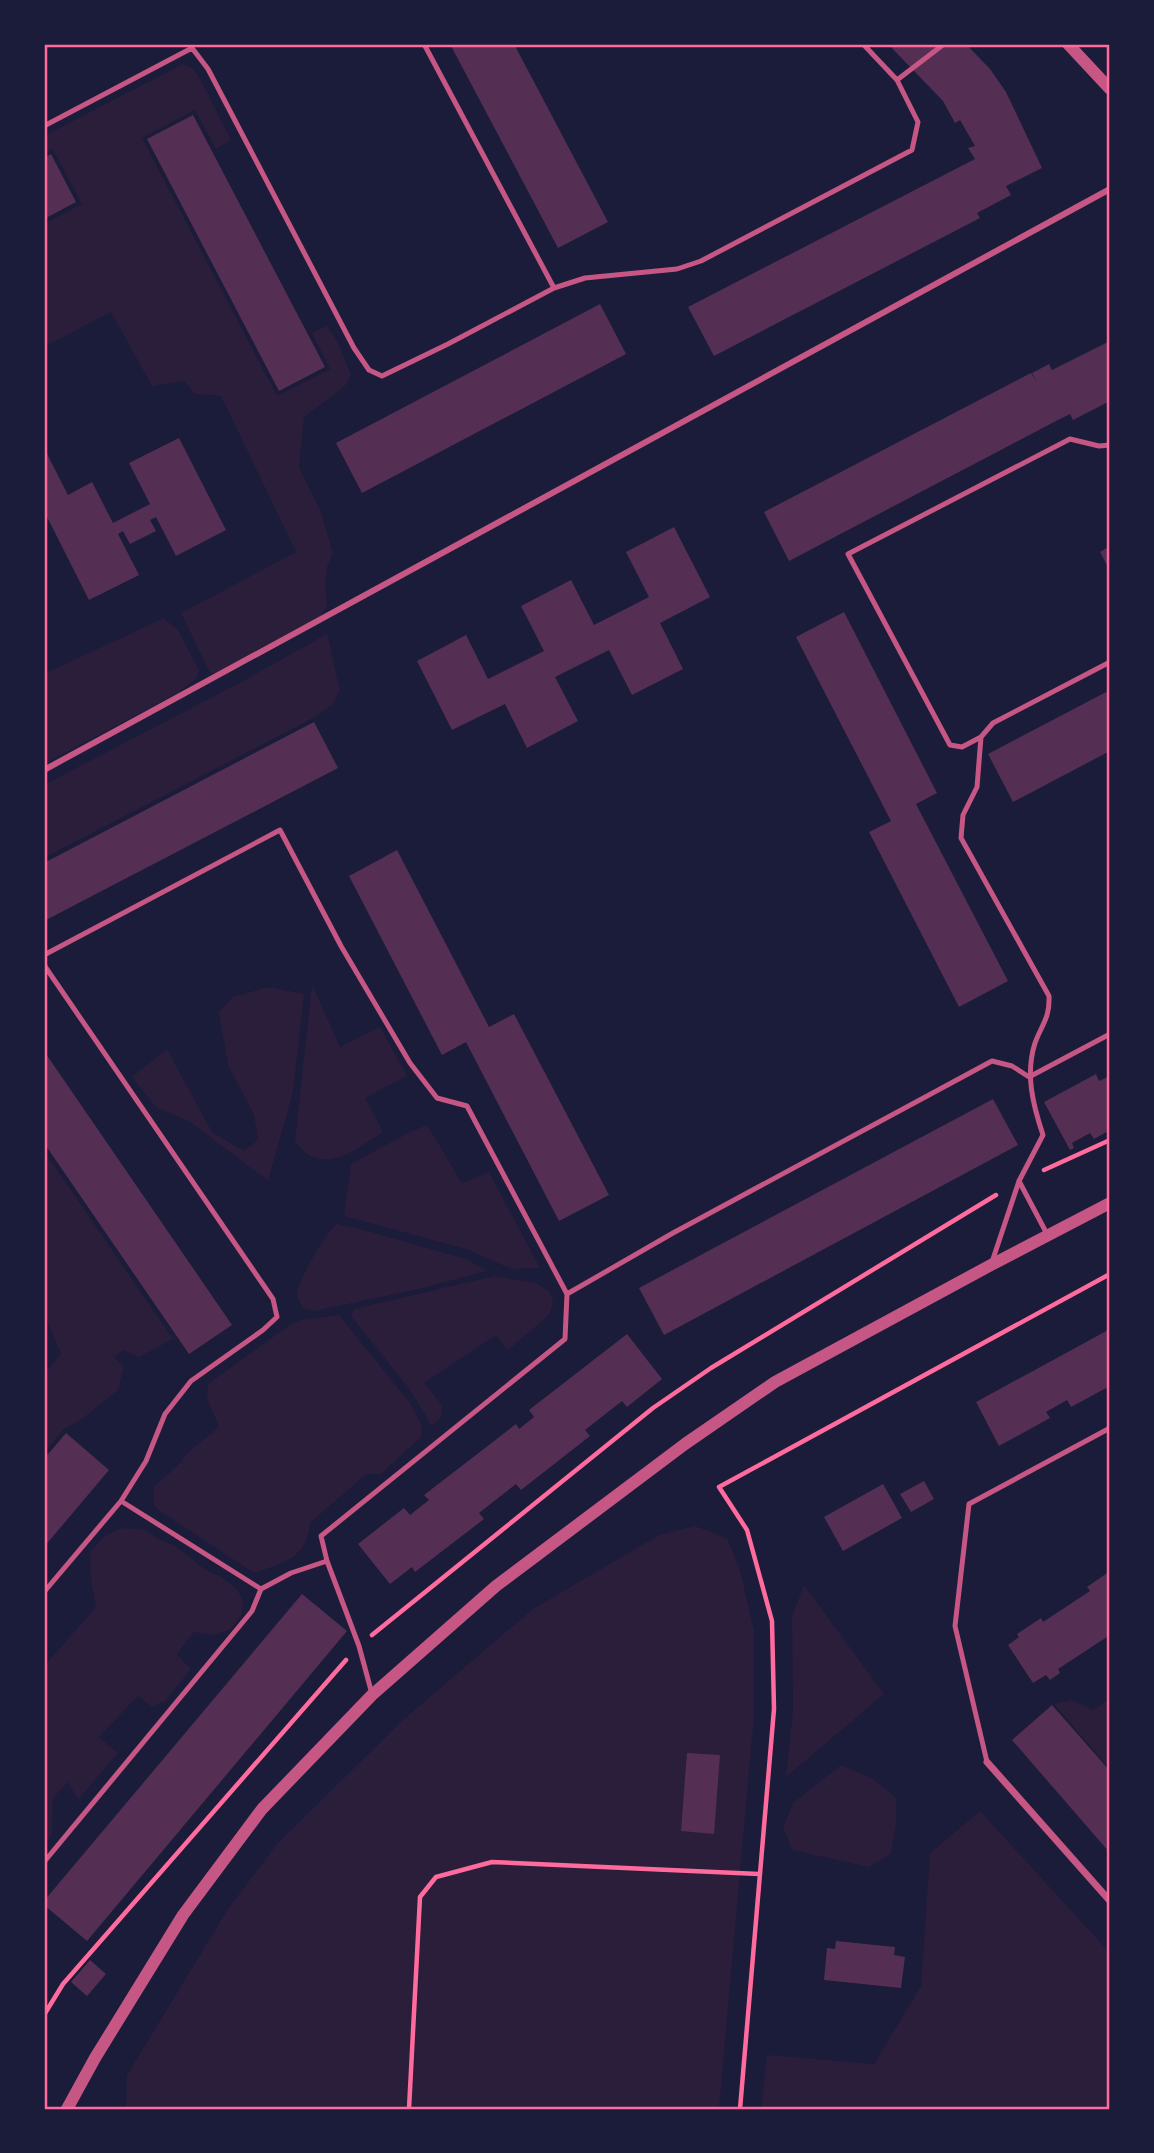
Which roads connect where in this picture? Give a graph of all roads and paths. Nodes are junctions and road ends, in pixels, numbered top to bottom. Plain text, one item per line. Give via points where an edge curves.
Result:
1 (425, 44) edge
2 (863, 44) edge
3 (944, 44) edge
4 (1068, 44) edge
5 (192, 46) edge
6 (897, 80) junction
7 (1110, 89) edge
8 (44, 126) edge
9 (1110, 189) edge
10 (554, 288) junction
11 (1110, 445) edge
12 (1110, 662) edge
13 (981, 737) junction
14 (44, 770) edge
15 (44, 955) edge
16 (44, 965) edge
17 (1110, 1034) edge
18 (1030, 1077) junction
19 (1019, 1181) junction
20 (1110, 1203) edge
21 (1047, 1236) junction
22 (991, 1265) junction
23 (1110, 1274) edge
24 (567, 1294) junction
25 (1110, 1427) edge
26 (121, 1501) junction
27 (327, 1561) junction
28 (261, 1589) junction
29 (44, 1592) edge
30 (372, 1695) junction
31 (987, 1762) joint
32 (44, 1863) edge
33 (759, 1874) junction
34 (1110, 1901) edge
35 (67, 2109) edge
36 (409, 2109) edge
37 (740, 2109) edge

1 - 10 lane
2 - 6 lane
3 - 6 lane
4 - 7 street
5 - 8 lane
5 - 10 lane via 369,370 382,376
6 - 10 lane via 918,122 912,150 701,261 677,269 585,278
9 - 14 street
11 - 13 lane via 1070,439 848,554 950,745 962,747
12 - 13 lane via 993,723
13 - 18 lane via 977,787 963,815 961,838 1049,996 1050,1008 1035,1043
15 - 24 lane via 280,830 410,1063 437,1098 467,1106
16 - 26 lane via 273,1299 277,1317 191,1381 165,1414 146,1461
17 - 18 lane
18 - 19 lane via 1043,1135
18 - 24 lane via 992,1061
19 - 21 lane
19 - 22 lane
20 - 21 street
21 - 22 street
22 - 30 street via 775,1382 496,1586
23 - 33 path via 719,1487 747,1530 772,1621 774,1709
24 - 27 lane via 565,1339 321,1536
25 - 31 lane via 970,1504 954,1626
26 - 28 lane
26 - 29 lane
27 - 28 lane
27 - 30 lane
28 - 32 lane via 253,1611
30 - 35 street via 262,1809 183,1915
31 - 34 street
33 - 36 path via 492,1862 436,1877 420,1897
33 - 37 path

